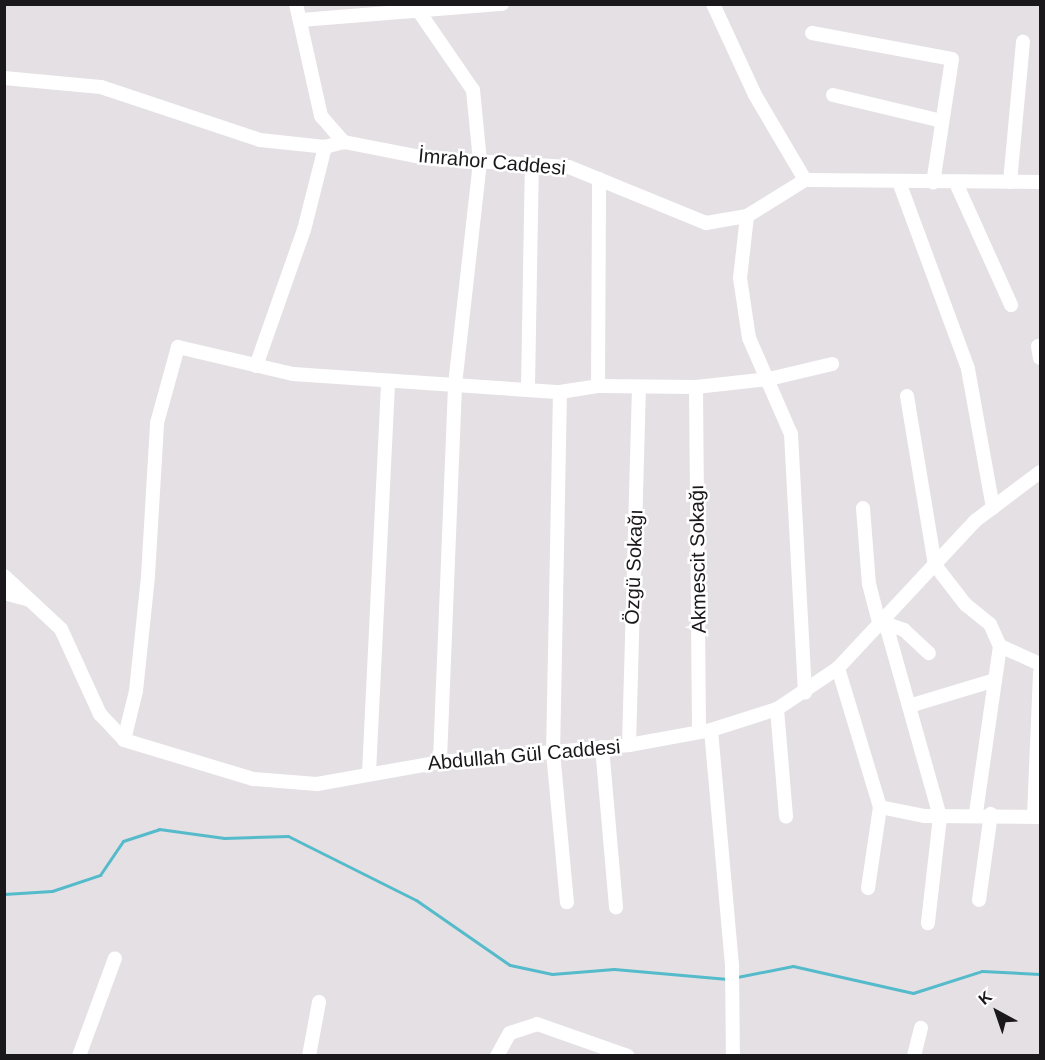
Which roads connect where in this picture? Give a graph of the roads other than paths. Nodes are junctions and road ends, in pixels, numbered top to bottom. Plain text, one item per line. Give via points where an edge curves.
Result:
1 (296, 4) edge
2 (502, 4) edge
3 (712, 4) edge
4 (411, 11) edge
5 (301, 20) junction
6 (812, 33) dead end
7 (1023, 42) dead end
8 (4, 78) edge
9 (833, 95) dead end
10 (942, 121) junction
11 (345, 142) junction
12 (325, 147) junction
13 (480, 162) junction
14 (532, 165) junction
15 (599, 179) junction
16 (805, 180) junction
17 (899, 182) junction
18 (1010, 182) junction
19 (1041, 182) edge
20 (933, 183) junction
21 (956, 183) junction
22 (747, 216) junction
23 (1011, 305) dead end
24 (832, 364) dead end
25 (256, 366) junction
26 (769, 379) junction
27 (388, 382) junction
28 (455, 386) junction
29 (528, 387) junction
30 (598, 387) junction
31 (696, 387) junction
32 (639, 389) junction
33 (560, 392) junction
34 (907, 396) dead end
35 (1041, 472) edge
36 (863, 508) dead end
37 (993, 508) junction
38 (935, 565) junction
39 (4, 576) edge
40 (4, 593) edge
41 (29, 599) junction
42 (884, 624) junction
43 (1000, 646) junction
44 (929, 653) dead end
45 (1041, 664) edge
46 (838, 668) junction
47 (1041, 672) edge
48 (995, 680) junction
49 (805, 693) junction
50 (909, 706) junction
51 (777, 709) junction
52 (705, 731) junction
53 (124, 740) junction
54 (629, 745) junction
55 (602, 747) junction
56 (553, 752) junction
57 (440, 762) junction
58 (369, 773) junction
59 (880, 807) junction
60 (976, 813) junction
61 (991, 814) junction
62 (786, 817) dead end
63 (940, 817) junction
64 (1037, 817) edge
65 (868, 888) dead end
66 (979, 900) dead end
67 (567, 902) dead end
68 (616, 907) dead end
69 (928, 923) dead end
70 (115, 958) dead end
71 (319, 1002) dead end
72 (921, 1028) dead end
73 (79, 1056) edge
74 (309, 1056) edge
75 (497, 1056) edge
76 (628, 1056) edge
77 (733, 1056) edge
78 (914, 1056) edge

1 - 5 street
2 - 4 street
3 - 16 street via 755,95
4 - 5 street
4 - 13 street via 473,90
5 - 11 street via 321,116
6 - 10 street via 952,59
7 - 18 street
8 - 12 street, İmrahor Caddesi via 101,87 260,140
9 - 10 street
10 - 20 street
11 - 12 street, İmrahor Caddesi
11 - 13 street, İmrahor Caddesi
12 - 25 street via 304,230
13 - 14 street, İmrahor Caddesi
13 - 28 street
14 - 15 street, İmrahor Caddesi via 570,167
14 - 29 street
15 - 22 street, İmrahor Caddesi via 706,223
15 - 30 street
16 - 17 street
16 - 22 street, İmrahor Caddesi
17 - 20 street
17 - 37 street via 968,369
18 - 19 street
18 - 21 street
20 - 21 street
21 - 23 street
22 - 26 street via 740,278 749,338
24 - 26 street
25 - 27 street
25 - 53 street via 178,347 157,423 136,692
26 - 31 street
26 - 49 street via 791,434
27 - 28 street
27 - 58 street
28 - 29 street
28 - 57 street
29 - 33 street
30 - 32 street
30 - 33 street
31 - 32 street
31 - 52 street, Akmescit Sokağı
32 - 54 street, Özgü Sokağı
33 - 56 street
34 - 38 street
35 - 37 street, Abdullah Gül Caddesi
36 - 42 street via 869,584
37 - 38 street, Abdullah Gül Caddesi
38 - 42 street, Abdullah Gül Caddesi
38 - 43 street via 965,604 990,624
39 - 41 street
40 - 41 street
41 - 53 street via 61,629 100,714
42 - 44 street via 904,630
42 - 46 street, Abdullah Gül Caddesi
42 - 50 street
43 - 45 street
43 - 48 street
46 - 49 street, Abdullah Gül Caddesi
46 - 59 street
47 - 64 street
48 - 50 street
48 - 60 street
49 - 51 street, Abdullah Gül Caddesi
50 - 63 street
51 - 52 street, Abdullah Gül Caddesi
51 - 62 street
52 - 54 street, Abdullah Gül Caddesi
52 - 77 street, Akmescit Sokağı via 732,967
53 - 58 street, Abdullah Gül Caddesi via 253,779 317,784
54 - 55 street, Abdullah Gül Caddesi
55 - 56 street, Abdullah Gül Caddesi
55 - 68 street
56 - 57 street, Abdullah Gül Caddesi
56 - 67 street
57 - 58 street, Abdullah Gül Caddesi
59 - 63 street
59 - 65 street
60 - 61 street
60 - 63 street
61 - 64 street
61 - 66 street
63 - 69 street
70 - 73 street
71 - 74 street
72 - 78 street
75 - 76 street via 510,1033 537,1024

